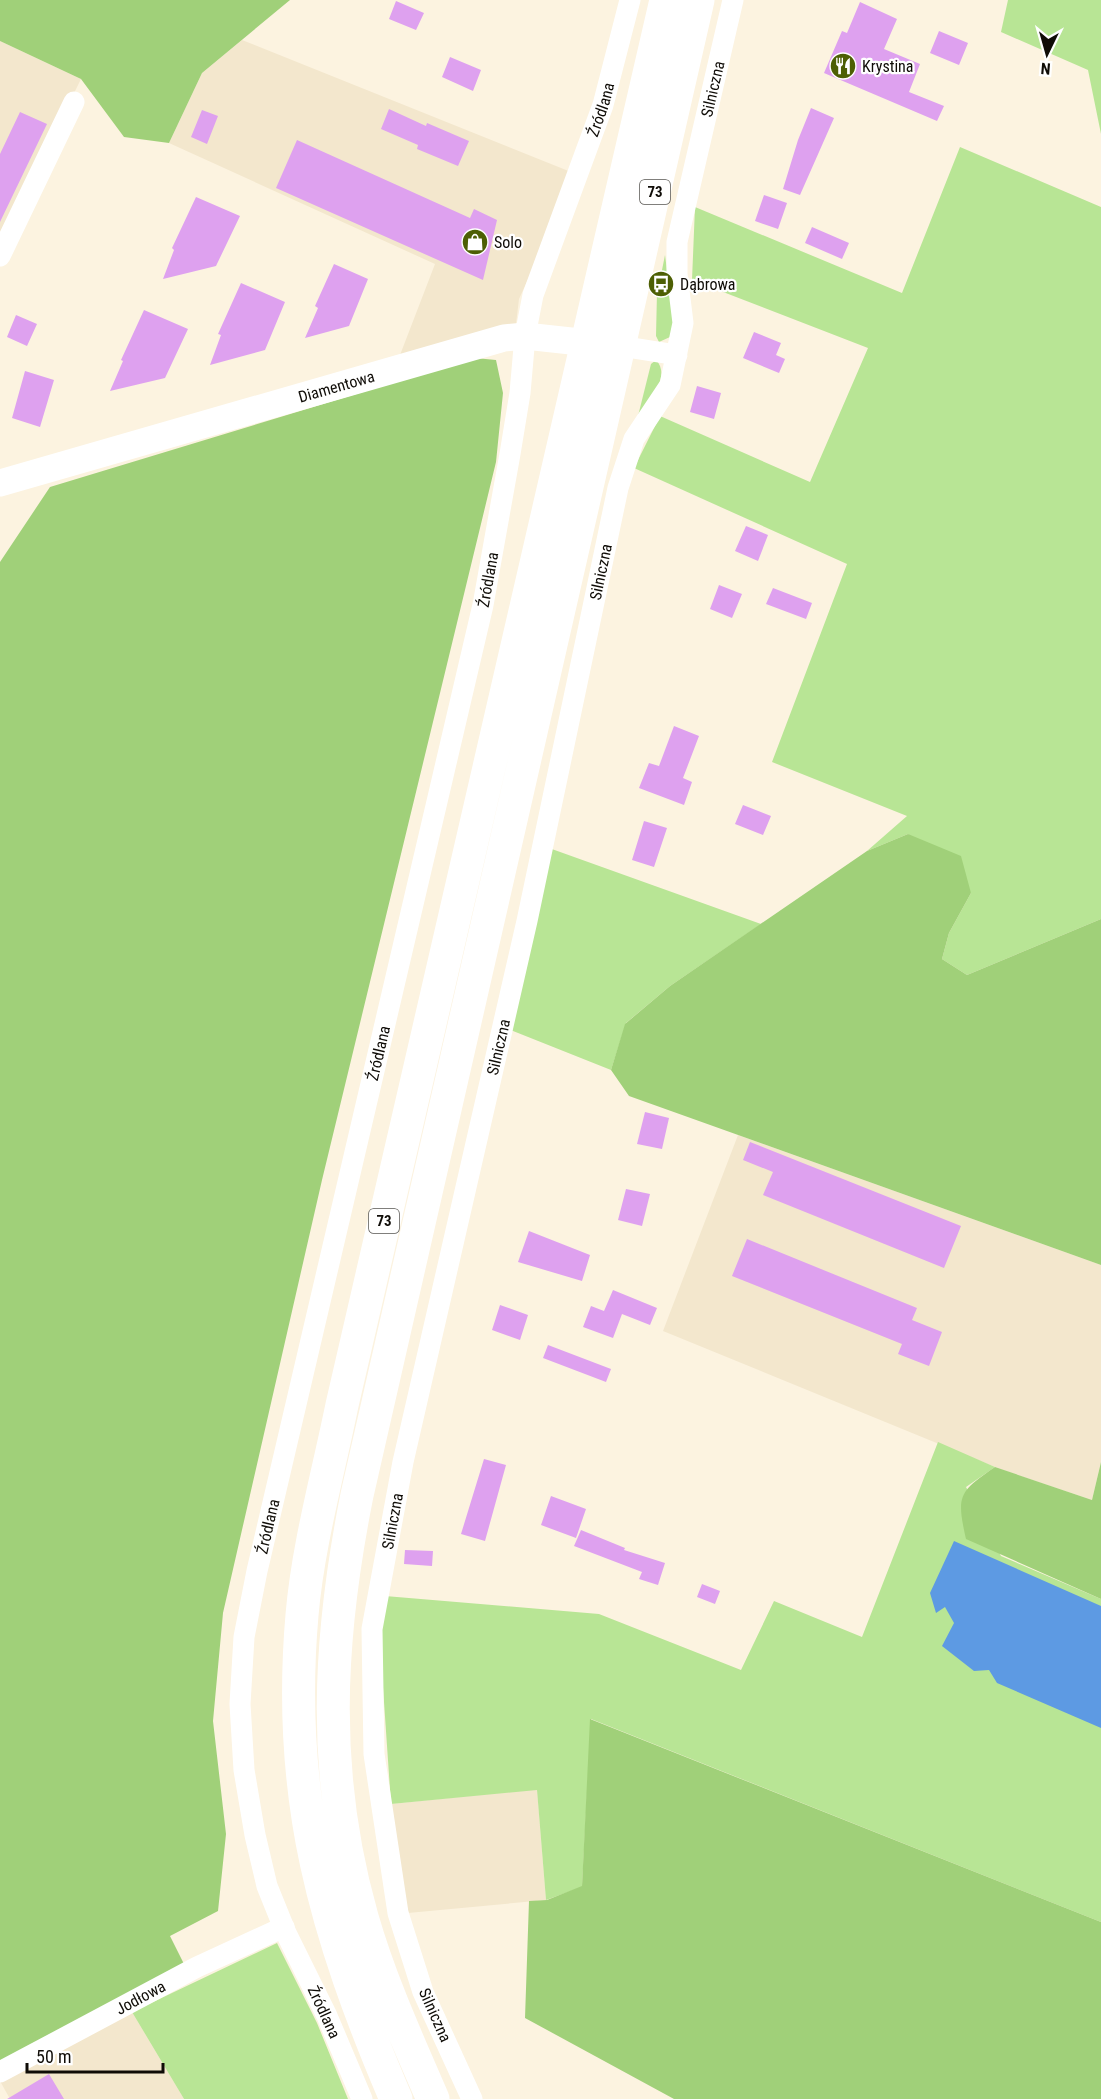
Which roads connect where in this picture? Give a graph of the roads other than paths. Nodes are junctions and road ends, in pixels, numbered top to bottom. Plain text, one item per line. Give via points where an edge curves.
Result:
1 (630, 0) edge
2 (666, 0) edge
3 (699, 0) edge
4 (734, 0) edge
5 (74, 102) dead end
6 (0, 256) edge
7 (525, 336) junction
8 (587, 342) junction
9 (620, 346) junction
10 (677, 355) junction
11 (0, 483) edge
12 (284, 1927) junction
13 (0, 2072) edge
14 (362, 2099) edge
15 (396, 2099) edge
16 (433, 2099) edge
17 (472, 2099) edge

1 - 7 street, Źródlana via 603,105 533,295
2 - 8 main road, 73
3 - 9 main road, 73
4 - 10 street, Silniczna via 677,242 683,323
5 - 6 street
7 - 8 street, Diamentowa
7 - 11 street, Diamentowa via 482,344
7 - 12 street, Źródlana via 518,403 483,605 244,1637 240,1704 244,1770 267,1886
8 - 9 street, Diamentowa
8 - 15 main road, 73 via 345,1394 302,1613 299,1719 306,1815 315,1864 355,1999
9 - 10 street, Diamentowa
9 - 16 main road, 73 via 357,1495 337,1608 333,1731 348,1854 373,1949
10 - 17 street, Silniczna via 670,385 634,439 618,488 527,921 403,1462 372,1629 374,1754 398,1913 423,1992
12 - 13 street, Jodłowa via 197,1966
12 - 14 street, Źródlana

